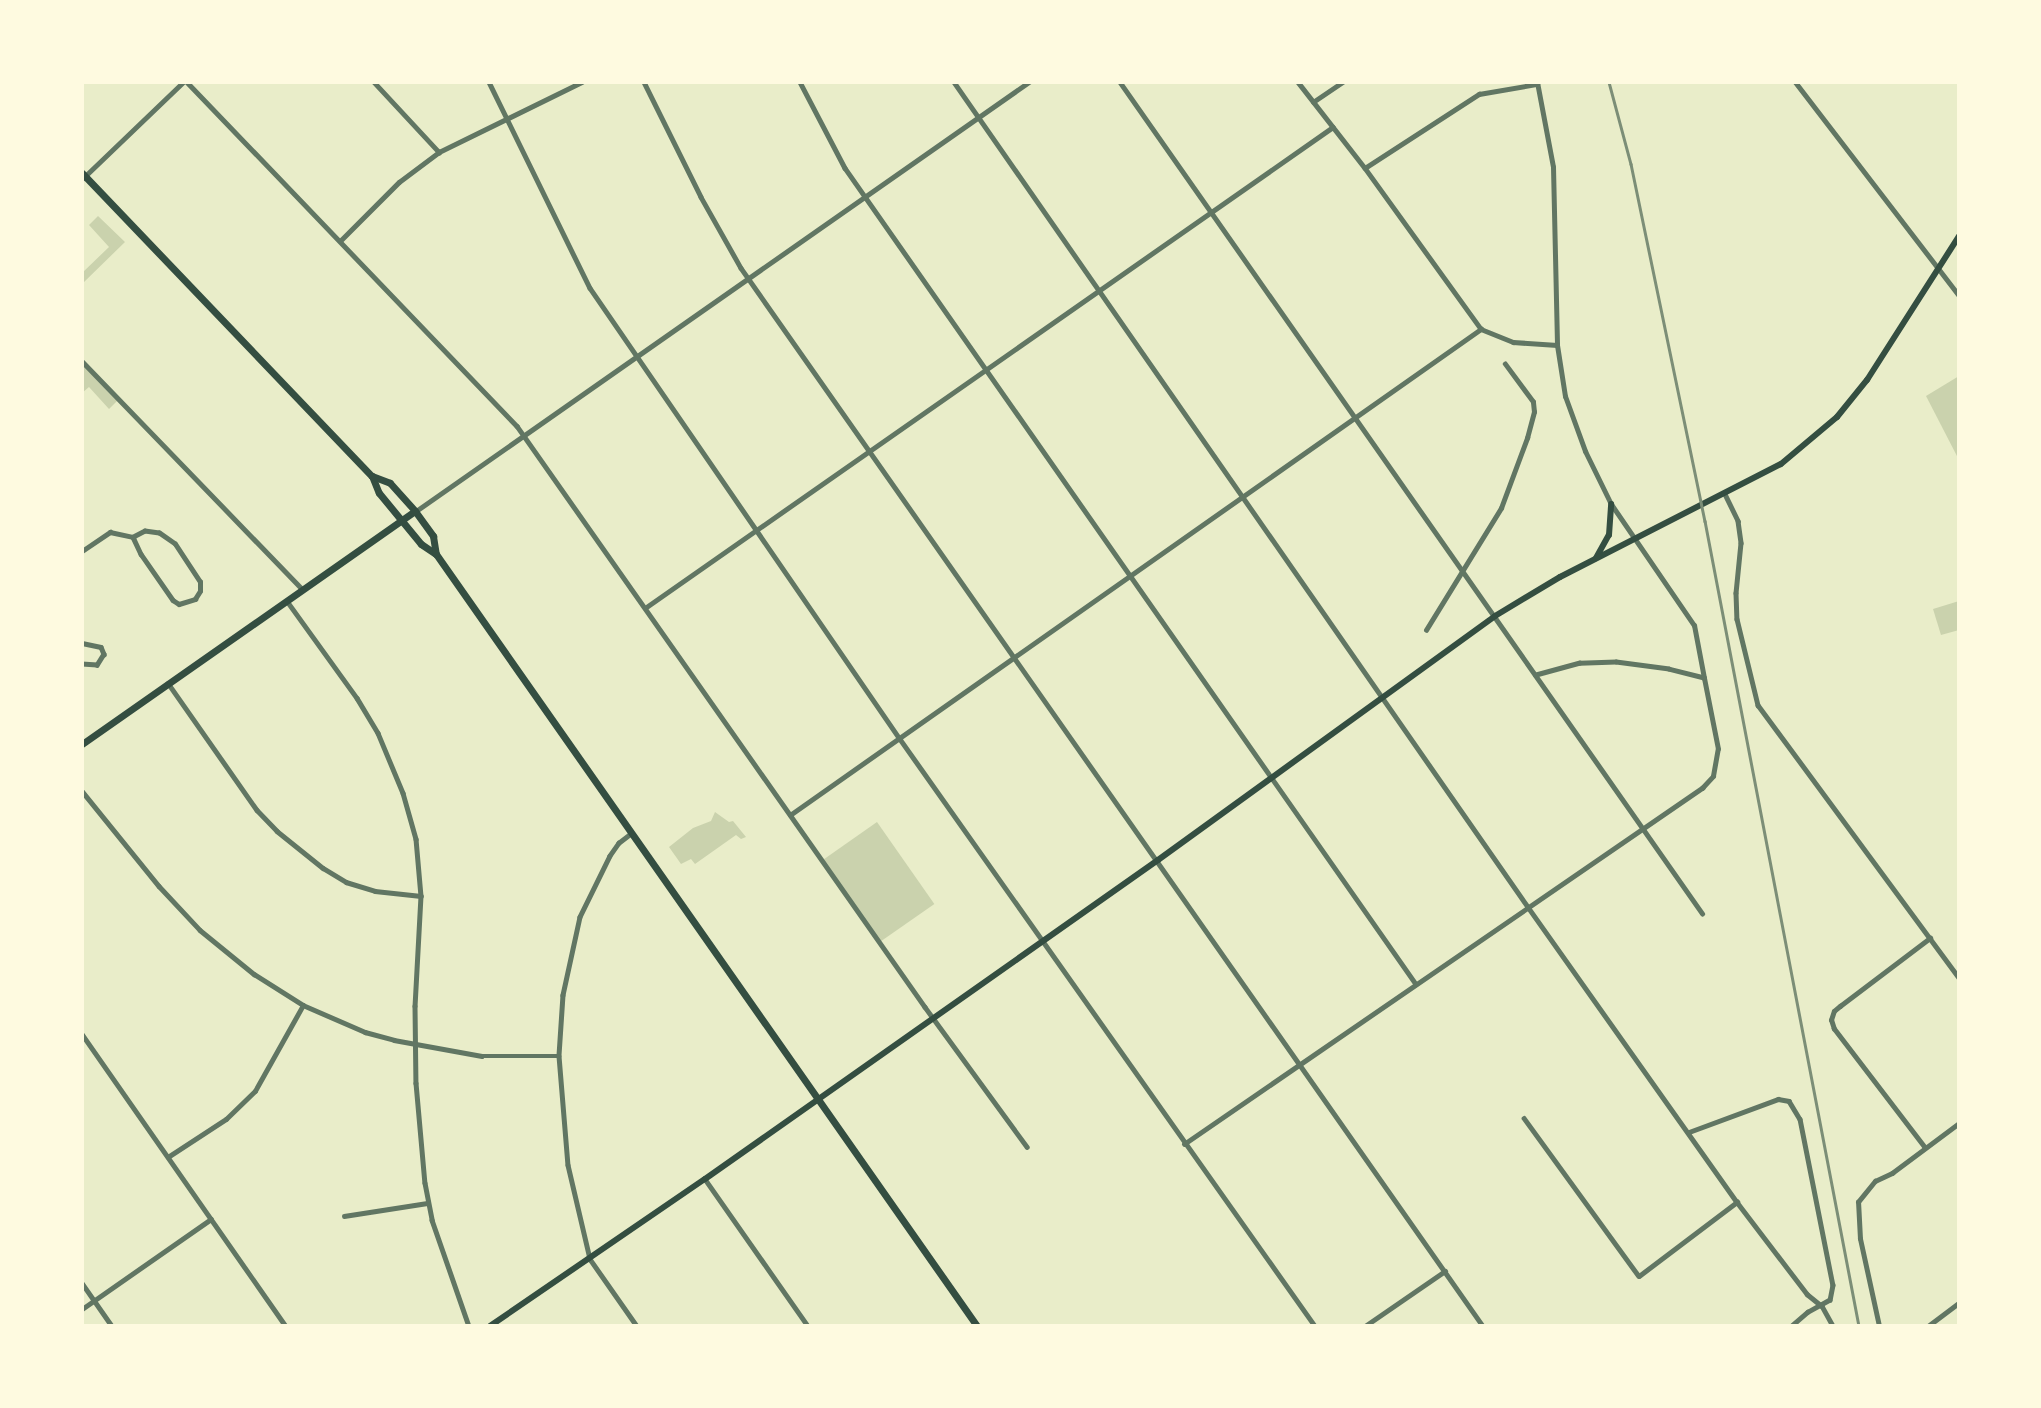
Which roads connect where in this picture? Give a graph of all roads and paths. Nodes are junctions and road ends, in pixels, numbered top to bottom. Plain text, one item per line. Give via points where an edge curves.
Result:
1 (185, 82) edge
2 (373, 82) edge
3 (489, 82) edge
4 (582, 82) edge
5 (645, 82) edge
6 (800, 82) edge
7 (954, 82) edge
8 (1029, 82) edge
9 (1120, 82) edge
10 (1298, 82) edge
11 (1343, 82) edge
12 (1796, 82) edge
13 (1537, 83) edge
14 (1313, 102) junction
15 (507, 119) junction
16 (977, 120) junction
17 (1333, 127) junction
18 (439, 152) junction
19 (1365, 168) junction
20 (83, 176) edge
21 (866, 198) junction
22 (1212, 212) junction
23 (1959, 236) edge
24 (340, 241) junction
25 (1940, 269) junction
26 (749, 279) junction
27 (1098, 292) junction
28 (1959, 296) edge
29 (1481, 329) junction
30 (1557, 345) junction
31 (638, 356) junction
32 (82, 361) edge
33 (1505, 364) dead end
34 (987, 372) junction
35 (1355, 417) junction
36 (523, 435) junction
37 (871, 451) junction
38 (372, 476) junction
39 (1725, 494) junction
40 (1242, 497) junction
41 (1611, 504) junction
42 (415, 511) junction
43 (402, 520) junction
44 (757, 529) junction
45 (133, 537) junction
46 (1634, 539) junction
47 (82, 551) edge
48 (436, 554) junction
49 (1595, 560) junction
50 (1463, 572) junction
51 (1128, 576) junction
52 (302, 589) junction
53 (287, 600) junction
54 (645, 608) junction
55 (1495, 616) junction
56 (1426, 630) dead end
57 (82, 643) edge
58 (1015, 655) junction
59 (82, 664) edge
60 (1536, 675) junction
61 (1704, 678) junction
62 (167, 682) junction
63 (1382, 695) junction
64 (900, 739) junction
65 (82, 744) edge
66 (1273, 779) junction
67 (82, 791) edge
68 (790, 815) junction
69 (1643, 827) junction
70 (632, 833) junction
71 (1158, 860) junction
72 (421, 896) junction
73 (1528, 906) junction
74 (1702, 913) dead end
75 (1930, 938) junction
76 (1043, 942) junction
77 (1959, 978) edge
78 (1416, 984) junction
79 (303, 1005) junction
80 (932, 1017) junction
81 (82, 1034) edge
82 (415, 1044) junction
83 (559, 1056) junction
84 (1300, 1065) junction
85 (818, 1098) junction
86 (1524, 1118) dead end
87 (1959, 1123) edge
88 (1689, 1132) junction
89 (1184, 1144) junction
90 (1027, 1147) dead end
91 (1925, 1148) junction
92 (168, 1157) junction
93 (705, 1179) junction
94 (1737, 1202) junction
95 (428, 1203) junction
96 (344, 1216) dead end
97 (211, 1219) junction
98 (590, 1259) junction
99 (1445, 1272) junction
100 (82, 1283) edge
101 (94, 1301) junction
102 (1959, 1303) edge
103 (1822, 1306) junction
104 (82, 1309) edge
105 (112, 1326) edge
106 (286, 1326) edge
107 (468, 1326) edge
108 (490, 1326) edge
109 (637, 1326) edge
110 (808, 1326) edge
111 (977, 1326) edge
112 (1315, 1326) edge
113 (1365, 1326) edge
114 (1483, 1326) edge
115 (1793, 1326) edge
116 (1833, 1326) edge
117 (1879, 1326) edge
118 (1928, 1326) edge

1 - 20 street
1 - 24 street
2 - 18 street
3 - 15 street
4 - 15 street
5 - 26 street via 720,234
6 - 21 street via 828,140
7 - 16 street
8 - 16 street
9 - 22 street
10 - 14 street
11 - 14 street
12 - 25 street
13 - 19 street via 1479,94
13 - 30 street via 1553,178
14 - 17 street
15 - 18 street
15 - 31 street via 580,270
16 - 21 street
16 - 27 street
17 - 19 street
17 - 22 street
18 - 24 street via 399,181
19 - 29 street
20 - 38 main road
21 - 26 street
21 - 34 street
22 - 27 street
22 - 35 street
23 - 25 main road
24 - 36 street
25 - 28 street
25 - 39 main road via 1837,417 1781,464
26 - 31 street
26 - 37 street
27 - 34 street
27 - 40 street
29 - 30 street via 1513,342
29 - 35 street
30 - 41 street via 1573,422
31 - 36 street
31 - 44 street
32 - 52 street
33 - 50 street via 1529,394 1534,412 1501,508
34 - 37 street
34 - 51 street
35 - 40 street
35 - 50 street
36 - 42 street
36 - 54 street
37 - 44 street
37 - 58 street
38 - 42 main road via 390,483
38 - 43 main road via 379,493
39 - 46 main road
39 - 75 street via 1738,521 1737,619 1758,705
40 - 51 street
40 - 63 street
41 - 46 street
41 - 49 main road via 1609,535
42 - 43 main road
42 - 48 main road via 433,536
43 - 48 main road via 421,544
43 - 52 main road
44 - 54 street
44 - 64 street
45 - 45 street via 145,531 159,533 175,544 200,582 195,599 179,604 173,600
45 - 47 street via 110,531
46 - 49 main road
46 - 61 street via 1694,625
48 - 70 main road
49 - 55 main road
50 - 55 street
50 - 56 street
51 - 58 street
51 - 66 street
52 - 53 main road
53 - 62 main road
53 - 72 street via 357,698 386,748 416,839
54 - 68 street
55 - 60 street
55 - 63 main road
57 - 59 street via 101,647 104,654 97,665
58 - 64 street
58 - 71 street
60 - 61 street via 1580,663 1616,662
60 - 69 street
61 - 69 street via 1718,749 1713,776
62 - 65 main road
62 - 72 street via 257,810 277,831 346,882 375,891
63 - 66 main road
63 - 73 street
64 - 68 street
64 - 76 street
66 - 71 main road
66 - 78 street
67 - 79 street via 200,930 254,974
68 - 80 street
69 - 73 street
69 - 74 street
70 - 83 street via 610,856 580,917 565,985
70 - 85 main road
71 - 76 main road
71 - 84 street
72 - 82 street
73 - 78 street
73 - 88 street
75 - 77 street
75 - 91 street via 1833,1011 1831,1020
76 - 80 main road
76 - 89 street
78 - 84 street
79 - 82 street via 365,1032
79 - 92 street via 255,1091 226,1119
80 - 85 main road
80 - 90 street
81 - 92 street
82 - 83 street via 482,1056
82 - 95 street
83 - 98 street via 568,1165
84 - 89 street
84 - 99 street
85 - 93 main road
85 - 111 main road
86 - 94 street via 1639,1276
87 - 91 street
88 - 94 street
88 - 103 street via 1777,1099 1789,1101 1800,1119 1808,1150 1833,1285 1830,1300
89 - 112 street
91 - 117 street via 1868,1187 1858,1202 1860,1239
92 - 97 street
93 - 98 main road
93 - 110 street
94 - 103 street via 1807,1294
95 - 96 street
95 - 107 street
97 - 101 street
97 - 106 street
98 - 108 main road
98 - 109 street
99 - 113 street
99 - 114 street
100 - 101 street
101 - 104 street
101 - 105 street
102 - 118 street
103 - 115 street
103 - 116 street

